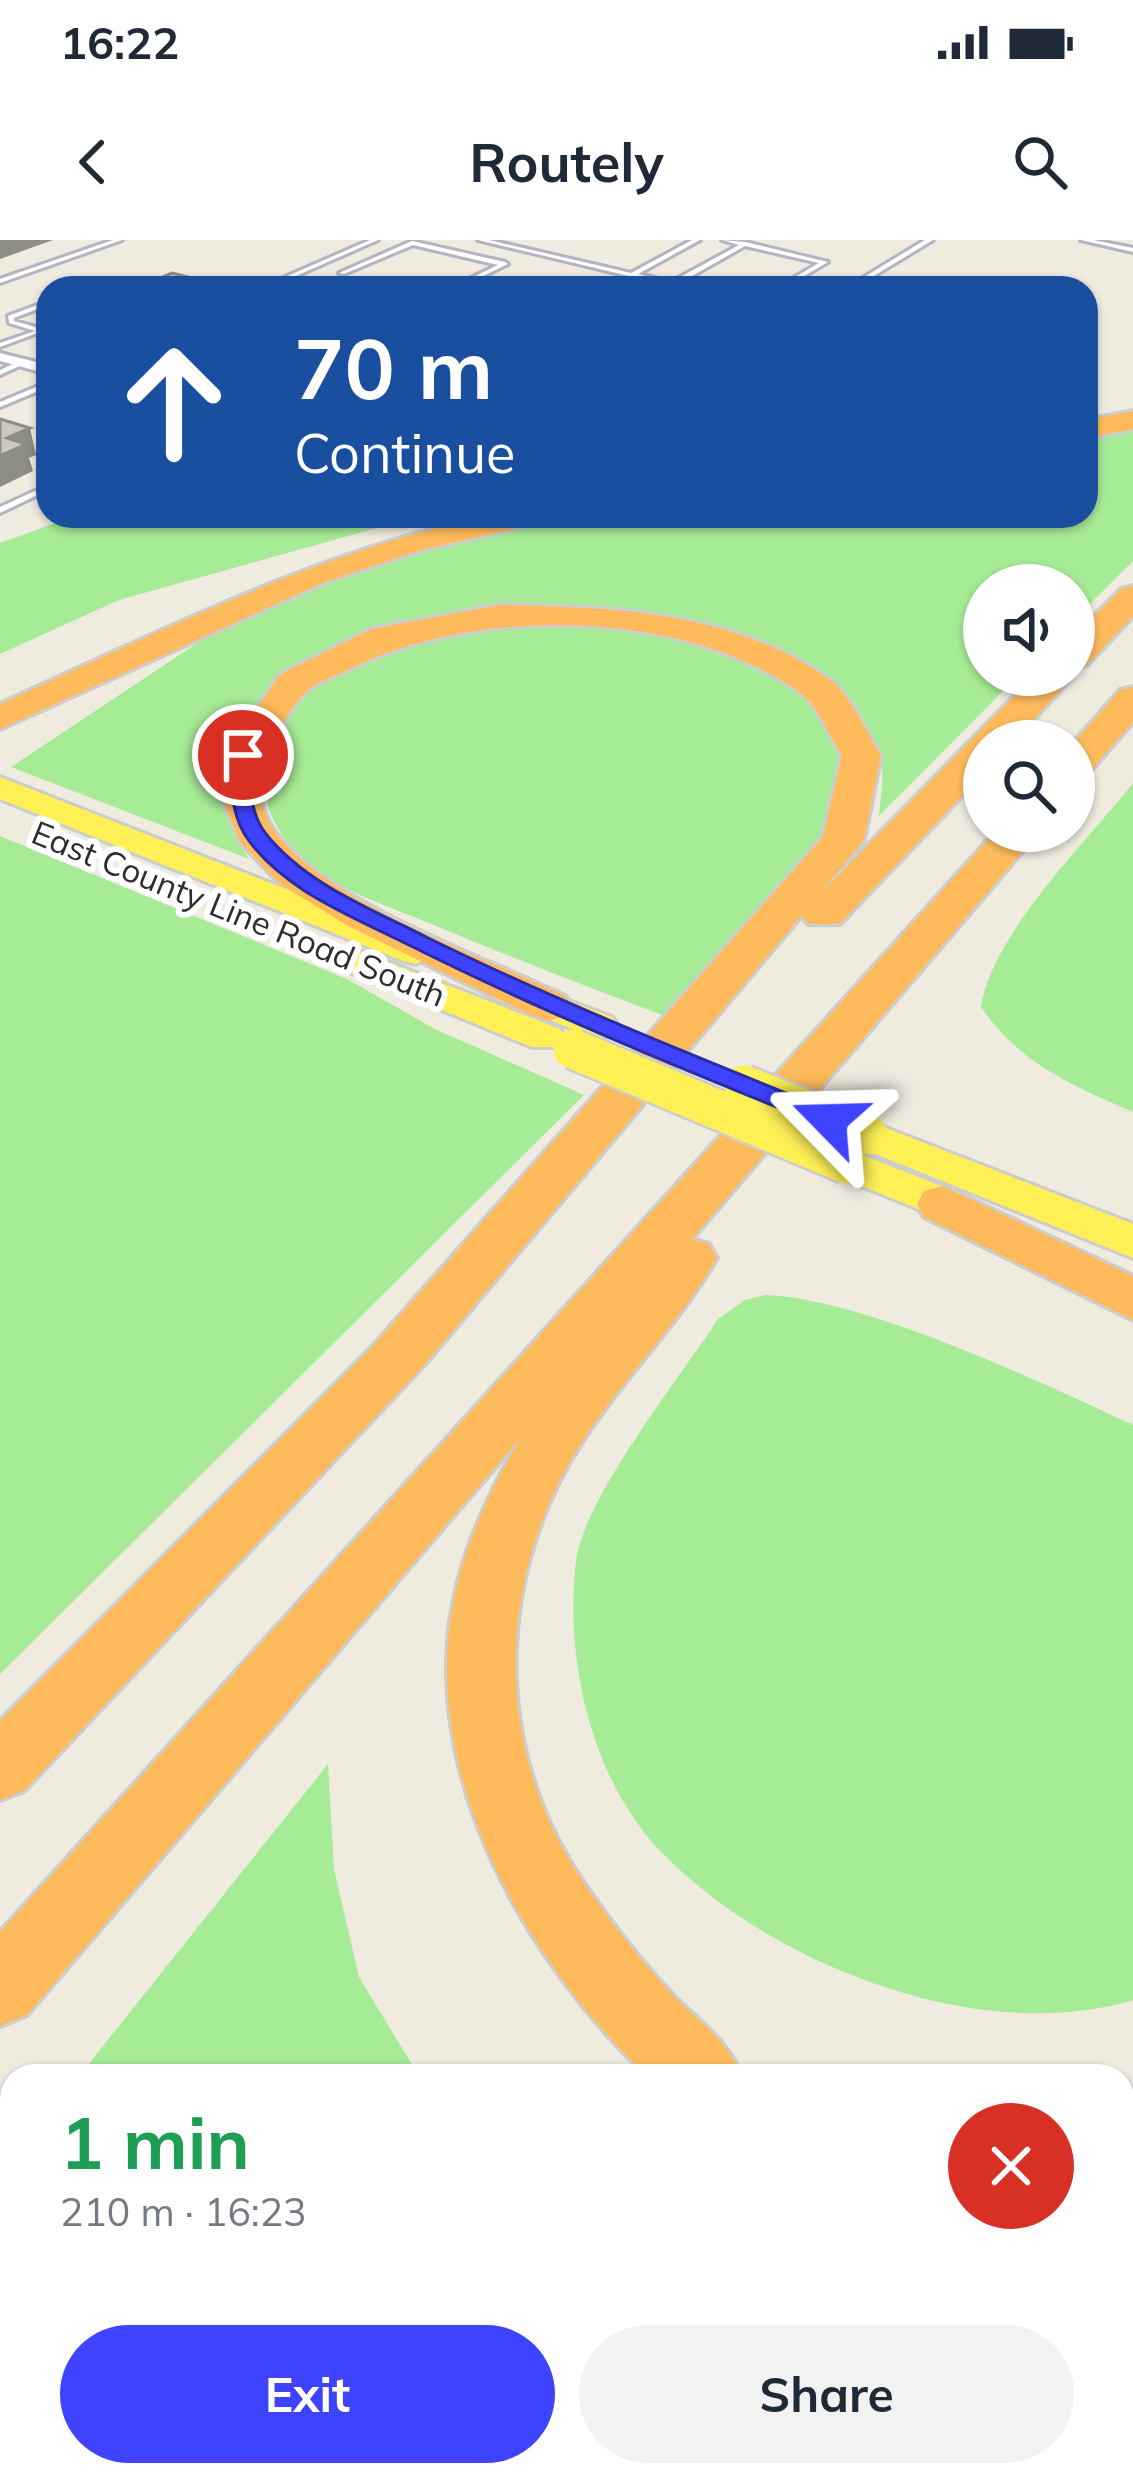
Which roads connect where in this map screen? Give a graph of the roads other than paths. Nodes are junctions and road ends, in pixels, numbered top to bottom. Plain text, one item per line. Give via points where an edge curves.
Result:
1 (119, 240) edge
2 (374, 240) edge
3 (481, 240) edge
4 (697, 240) edge
5 (725, 240) edge
6 (930, 240) edge
7 (1084, 240) edge
8 (1123, 240) edge
9 (745, 244) junction
10 (1115, 246) junction
11 (1133, 250) edge
12 (531, 251) junction
13 (323, 262) junction
14 (504, 264) junction
15 (632, 275) junction
16 (292, 276) edge
17 (478, 276) edge
18 (636, 276) edge
19 (687, 276) edge
20 (800, 276) edge
21 (869, 276) edge
22 (0, 281) edge
23 (36, 307) edge
24 (36, 328) edge
25 (36, 333) edge
26 (0, 345) edge
27 (0, 357) edge
28 (22, 363) junction
29 (36, 367) edge
30 (0, 373) edge
31 (36, 389) edge
32 (0, 405) edge
33 (1133, 420) edge
34 (1098, 427) edge
35 (36, 494) edge
36 (0, 510) edge
37 (481, 528) edge
38 (1133, 596) edge
39 (190, 628) junction
40 (1095, 635) edge
41 (1036, 696) edge
42 (1133, 698) edge
43 (0, 718) edge
44 (1012, 720) edge
45 (1095, 742) edge
46 (0, 749) edge
47 (963, 772) edge
48 (0, 788) edge
49 (0, 816) edge
50 (1001, 852) edge
51 (872, 1004) junction
52 (549, 1006) junction
53 (586, 1038) junction
54 (858, 1150) junction
55 (943, 1204) joint
56 (1133, 1242) edge
57 (1133, 1300) edge
58 (382, 1374) junction
59 (0, 1768) edge
60 (0, 1988) edge
61 (689, 2064) edge

1 - 22 lane
2 - 13 lane
3 - 12 lane
4 - 15 lane
5 - 9 lane
6 - 21 lane
7 - 10 lane
8 - 10 lane
9 - 19 lane
9 - 20 lane via 825,262
10 - 11 lane
12 - 14 lane
12 - 15 lane
13 - 14 lane via 347,271 412,243
13 - 16 lane
14 - 17 lane
15 - 18 lane
23 - 24 lane via 10,317
25 - 26 lane
27 - 28 street
28 - 29 street
28 - 30 lane
31 - 32 lane
33 - 34 highway
35 - 36 lane
37 - 39 highway via 356,560
38 - 40 highway
39 - 43 highway
39 - 46 highway
41 - 44 highway
42 - 45 highway
47 - 58 highway
48 - 52 main road, East County Line Road South
49 - 53 main road, East County Line Road South
50 - 51 highway
51 - 60 highway
51 - 61 highway via 553,1442 504,1530 491,1580 482,1681 499,1786 517,1832 584,1954
52 - 53 main road, East County Line Road South
52 - 58 highway via 336,900 269,852 240,794 243,755 260,720 306,677 363,647 444,623 520,614 613,616 708,634 818,689 851,727 866,765 863,799 844,840
53 - 54 main road, East County Line Road South, bridge
54 - 55 main road, East County Line Road South
54 - 56 main road, East County Line Road South
55 - 57 highway
58 - 59 highway

